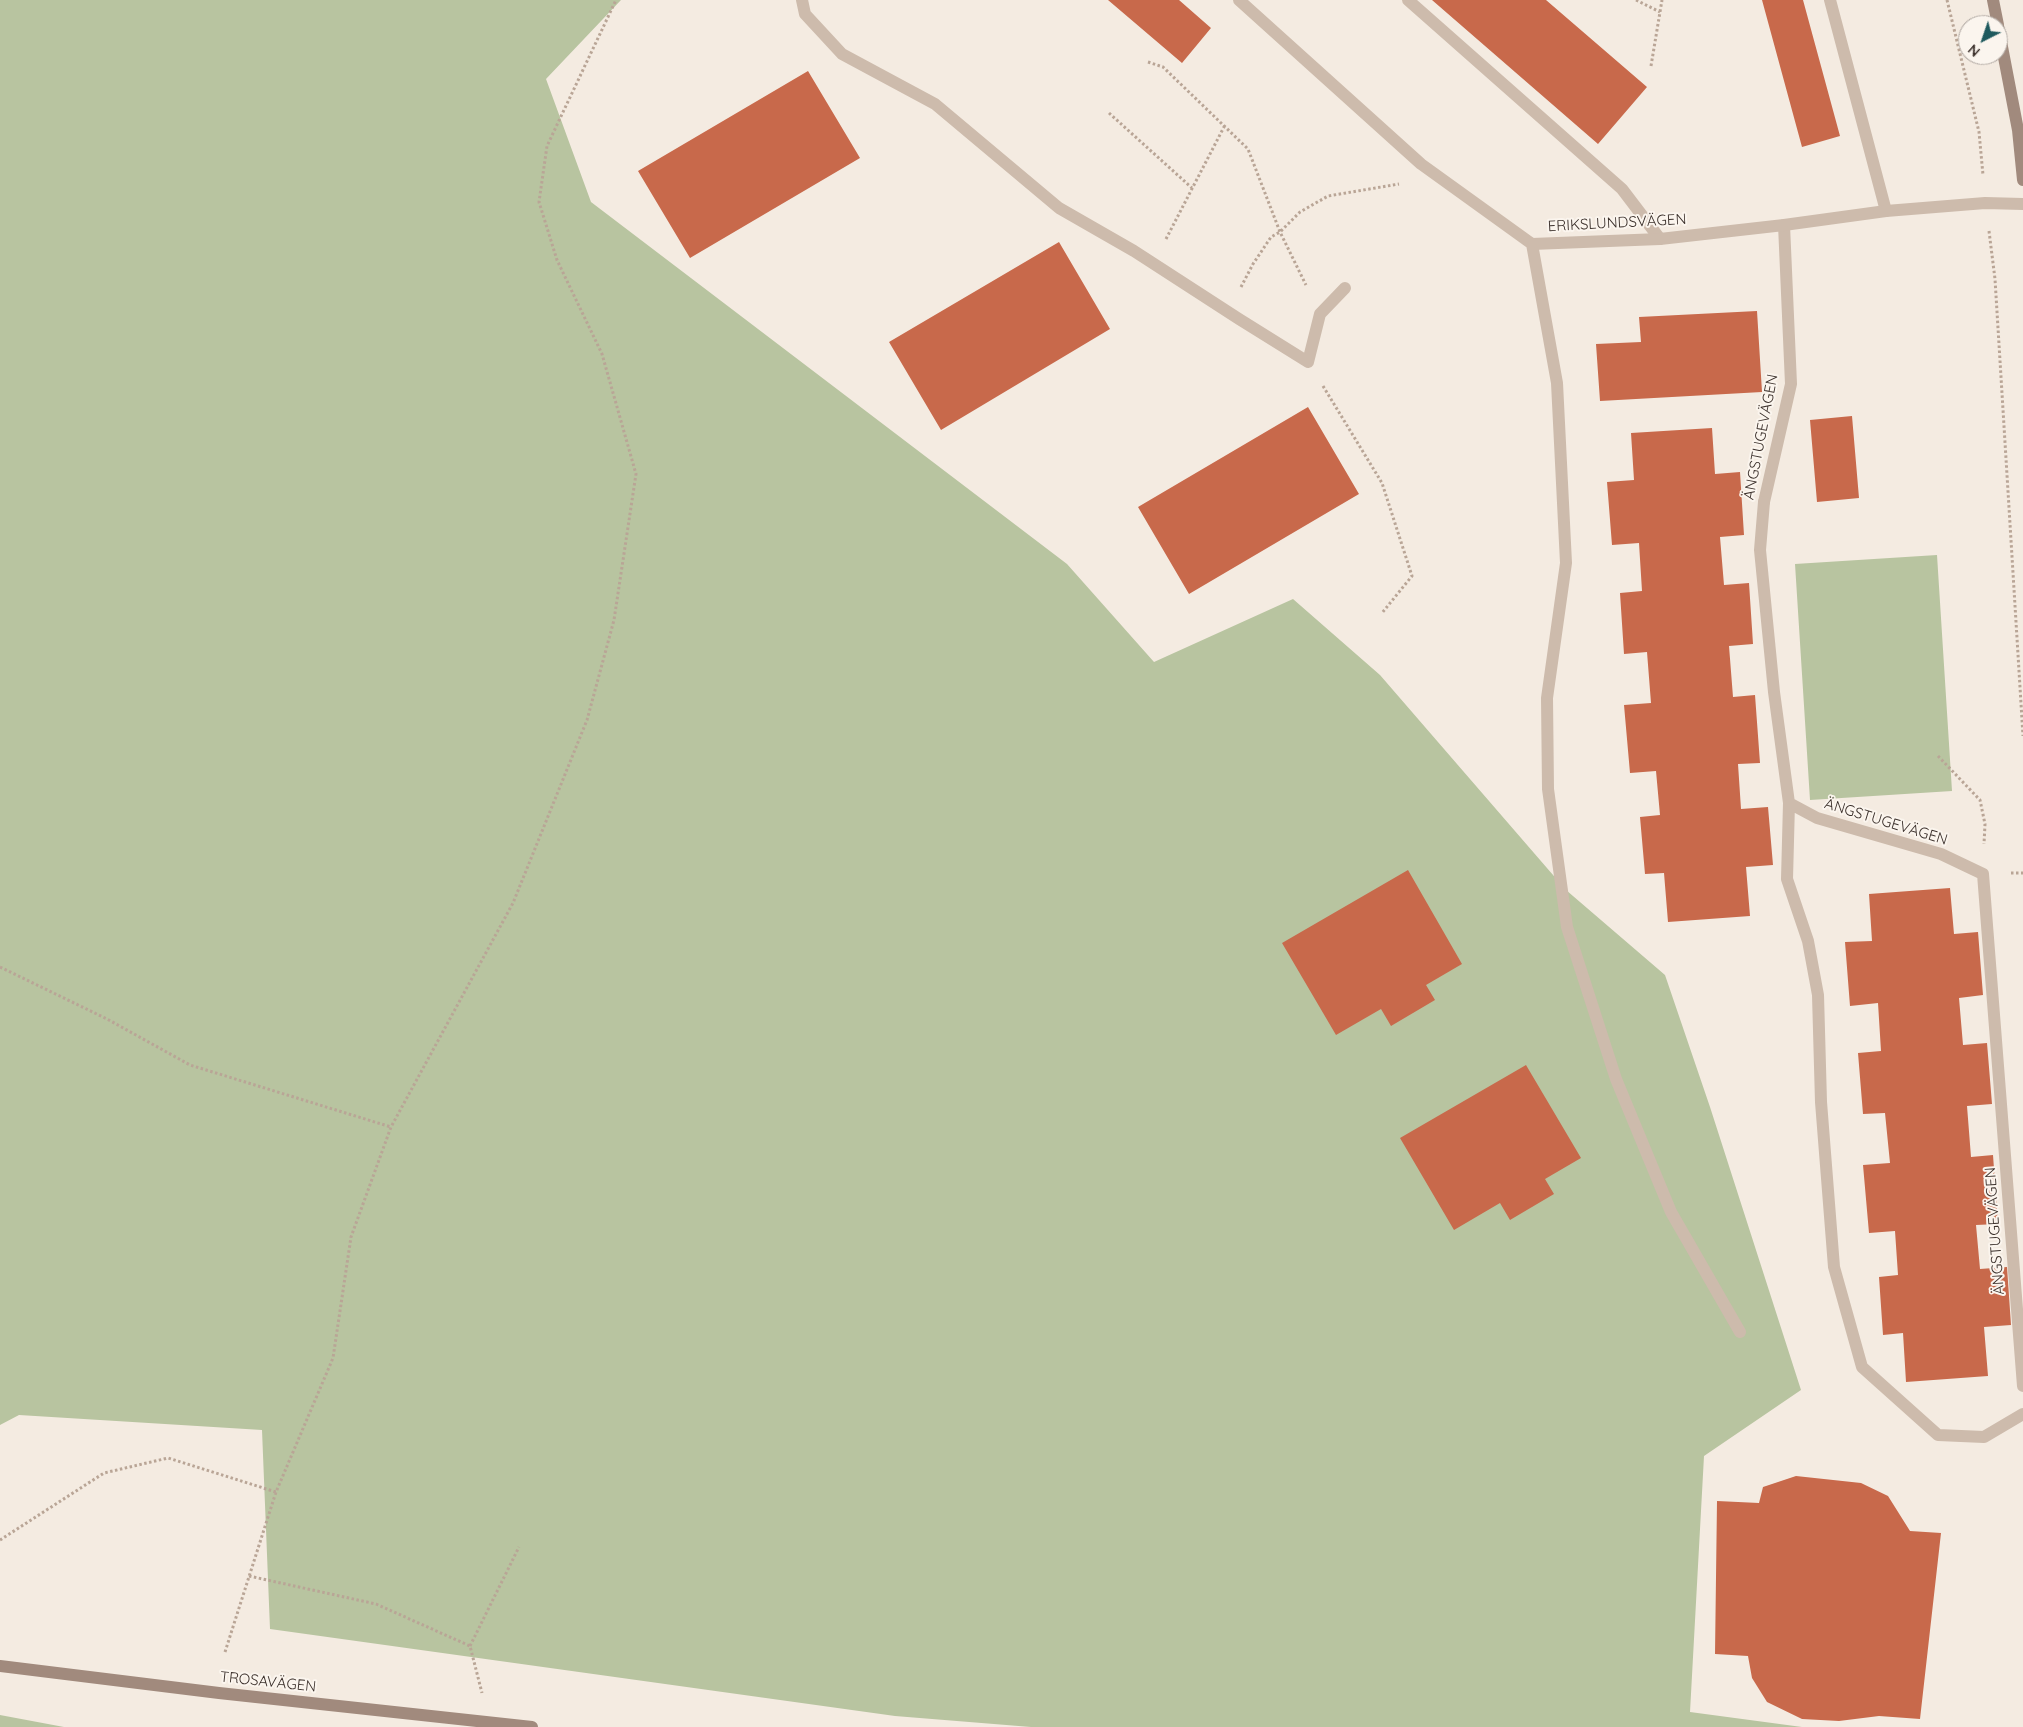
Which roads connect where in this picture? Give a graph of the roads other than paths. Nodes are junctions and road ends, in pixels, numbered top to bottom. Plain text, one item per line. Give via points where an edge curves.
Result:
1 (802, 0) edge
2 (1239, 0) edge
3 (1408, 0) edge
4 (1830, 0) edge
5 (1993, 0) edge
6 (1996, 15) edge
7 (2006, 65) edge
8 (2023, 180) edge
9 (2023, 204) edge
10 (1886, 211) junction
11 (1784, 225) junction
12 (1660, 239) junction
13 (1532, 244) junction
14 (1345, 288) dead end
15 (1789, 803) junction
16 (1740, 1332) dead end
17 (2023, 1386) edge
18 (2023, 1414) edge
19 (0, 1666) edge
20 (532, 1727) edge

1 - 14 street via 806,14 842,54 935,104 1059,208 1134,251 1308,362 1320,314
2 - 13 street, ERIKSLUNDSVÄGEN via 1421,164
3 - 12 street via 1622,189
4 - 10 street
5 - 6 main road
7 - 8 main road via 2018,130
9 - 10 street, ERIKSLUNDSVÄGEN via 1985,203
10 - 11 street, ERIKSLUNDSVÄGEN
11 - 12 street, ERIKSLUNDSVÄGEN
11 - 15 street, ÄNGSTUGEVÄGEN via 1791,384 1764,502 1760,550
12 - 13 street, ERIKSLUNDSVÄGEN
13 - 16 street via 1557,383 1566,563 1547,698 1548,789 1567,927 1616,1079 1671,1212
15 - 17 street, ÄNGSTUGEVÄGEN via 1817,818 1941,854 1983,874
15 - 18 street via 1787,879 1808,941 1818,995 1821,1102 1834,1267 1862,1367 1938,1434 1984,1437
19 - 20 main road, TROSAVÄGEN

